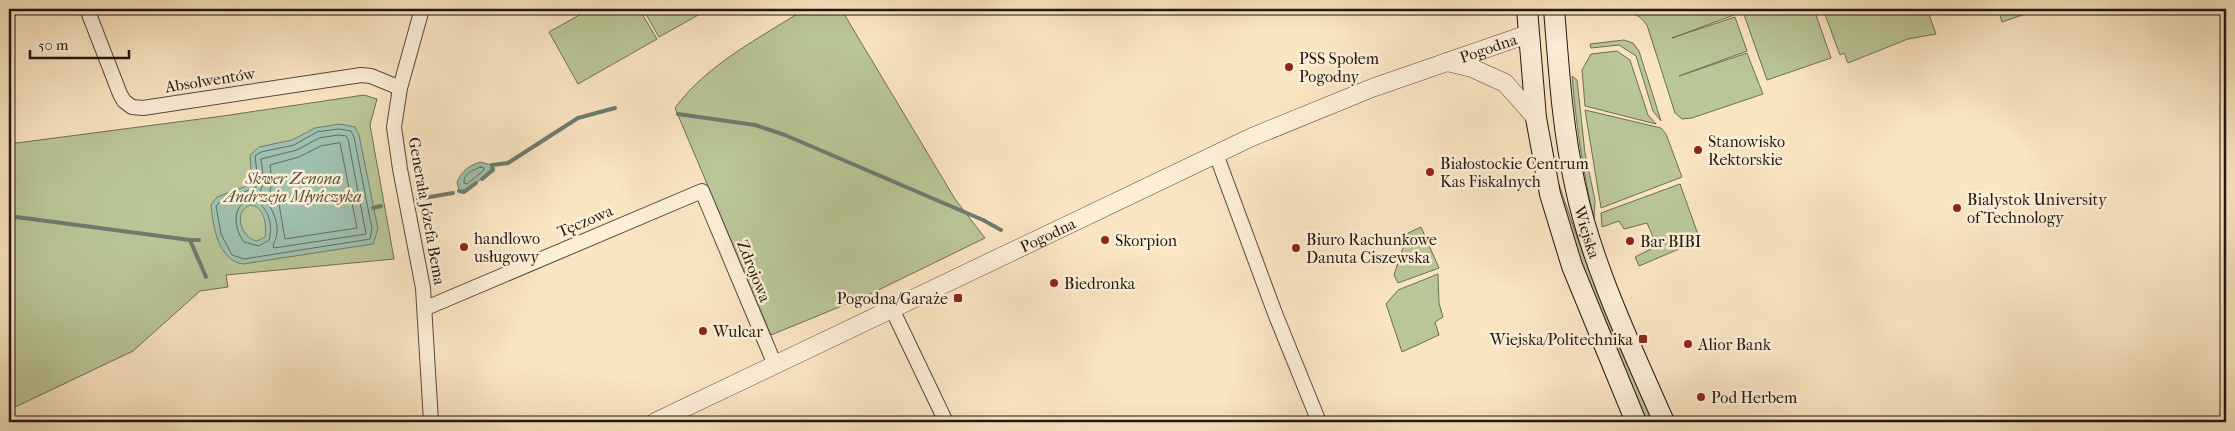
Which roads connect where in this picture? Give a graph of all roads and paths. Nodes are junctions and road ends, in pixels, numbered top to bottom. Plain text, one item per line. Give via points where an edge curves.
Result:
1 (87, 9) edge
2 (422, 9) edge
3 (1527, 9) edge
4 (1554, 9) edge
5 (1556, 31) junction
6 (1528, 34) junction
7 (1446, 62) junction
8 (400, 88) junction
9 (1536, 118) junction
10 (1216, 154) junction
11 (702, 190) joint
12 (426, 308) junction
13 (892, 309) junction
14 (776, 365) junction
15 (431, 422) edge
16 (655, 422) edge
17 (946, 422) edge
18 (1319, 422) edge
19 (1636, 422) edge
20 (1664, 422) edge

1 - 8 street, Absolwentów via 120,94 124,102 132,106 142,108 188,102 361,75
2 - 8 street, Generała Józefa Bema
3 - 6 main road, Wiejska
4 - 5 main road, Wiejska
5 - 6 main road
5 - 20 main road, Wiejska via 1562,113 1575,187 1607,287
6 - 7 street, Pogodna
6 - 9 main road, Wiejska
7 - 9 street, Pogodna via 1505,83
7 - 10 street, Pogodna via 1314,110
8 - 12 street, Generała Józefa Bema via 395,111 396,141
9 - 19 main road, Wiejska via 1550,194 1572,266
10 - 13 street, Pogodna
10 - 18 street
11 - 12 street, Tęczowa
11 - 14 street, Zdrojowa
12 - 15 street, Generała Józefa Bema
13 - 14 street, Pogodna
13 - 17 street
14 - 16 street, Pogodna

